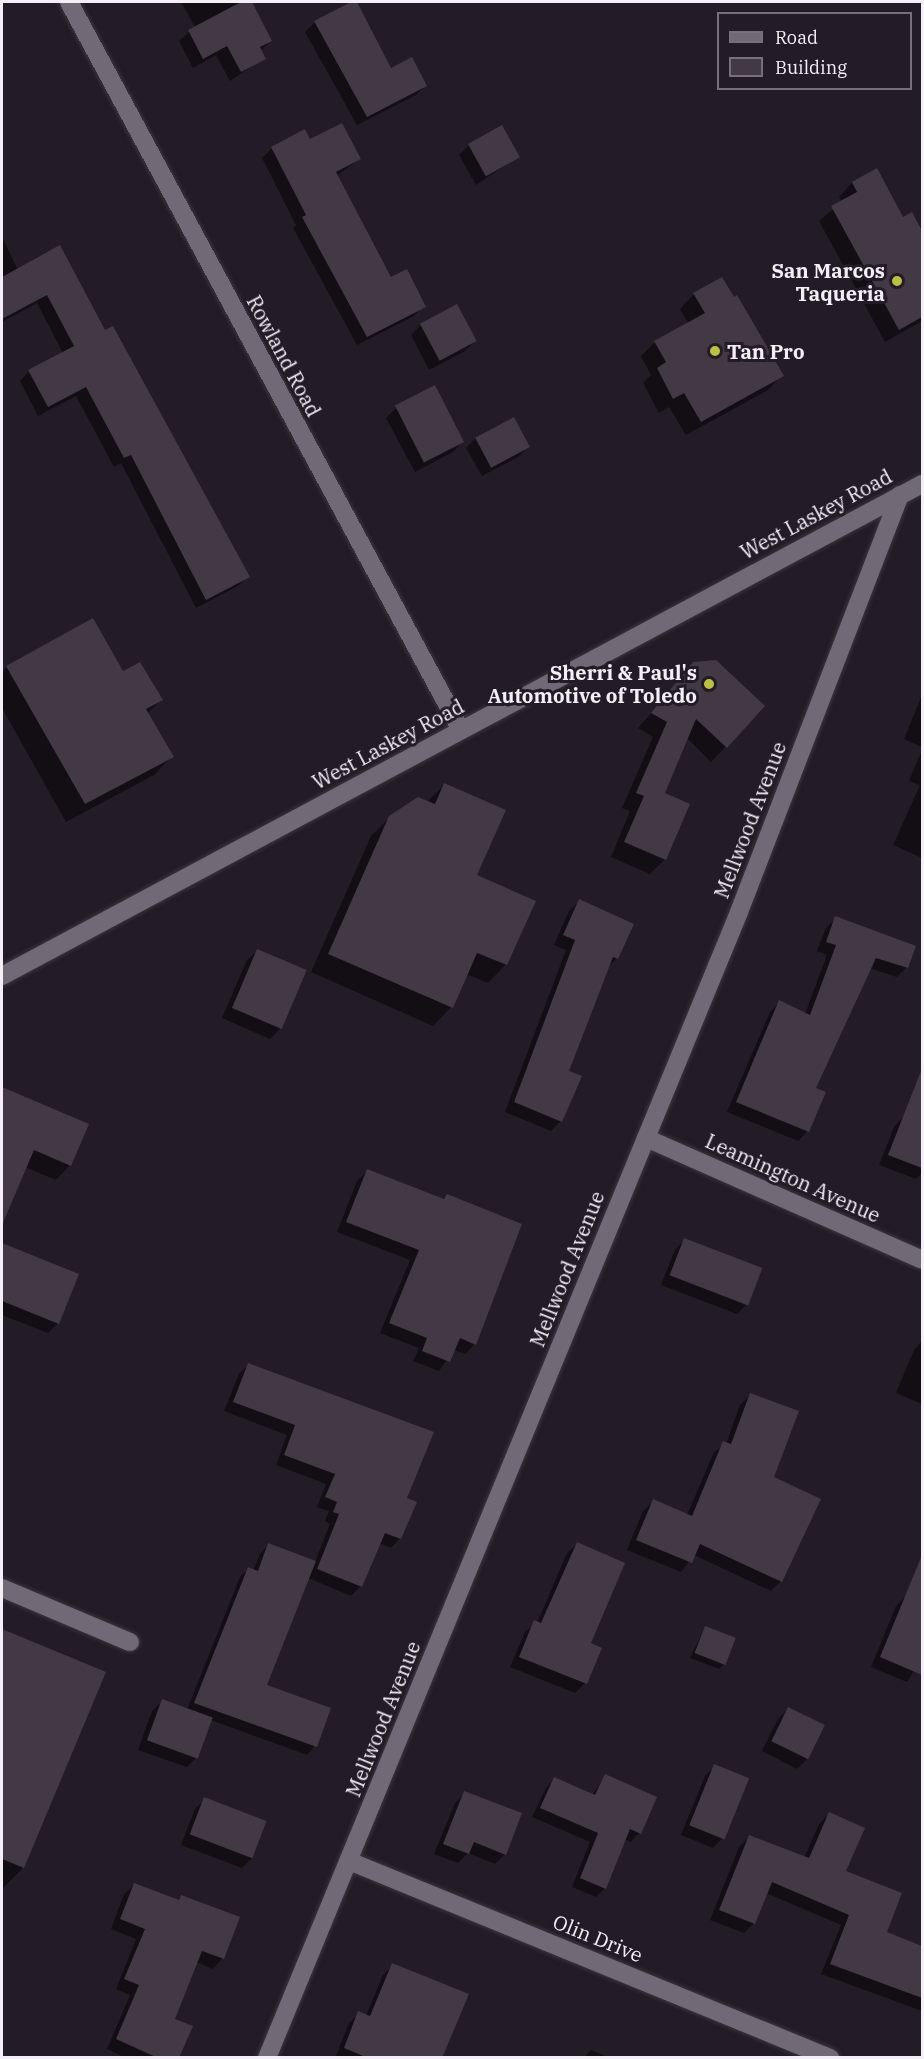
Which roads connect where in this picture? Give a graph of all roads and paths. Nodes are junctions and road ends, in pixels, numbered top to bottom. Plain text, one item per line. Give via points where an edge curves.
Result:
1 (69, 2) edge
2 (922, 484) edge
3 (900, 495) junction
4 (461, 730) junction
5 (2, 976) edge
6 (646, 1138) junction
7 (922, 1260) edge
8 (2, 1588) edge
9 (130, 1642) dead end
10 (349, 1861) junction
11 (267, 2058) edge
12 (830, 2058) edge

1 - 4 street, Rowland Road
2 - 3 street, West Laskey Road
3 - 4 street, West Laskey Road
3 - 6 street, Mellwood Avenue via 739,912
4 - 5 street, West Laskey Road
6 - 7 street, Leamington Avenue
6 - 10 street, Mellwood Avenue
8 - 9 street
10 - 11 street, Mellwood Avenue
10 - 12 street, Olin Drive

